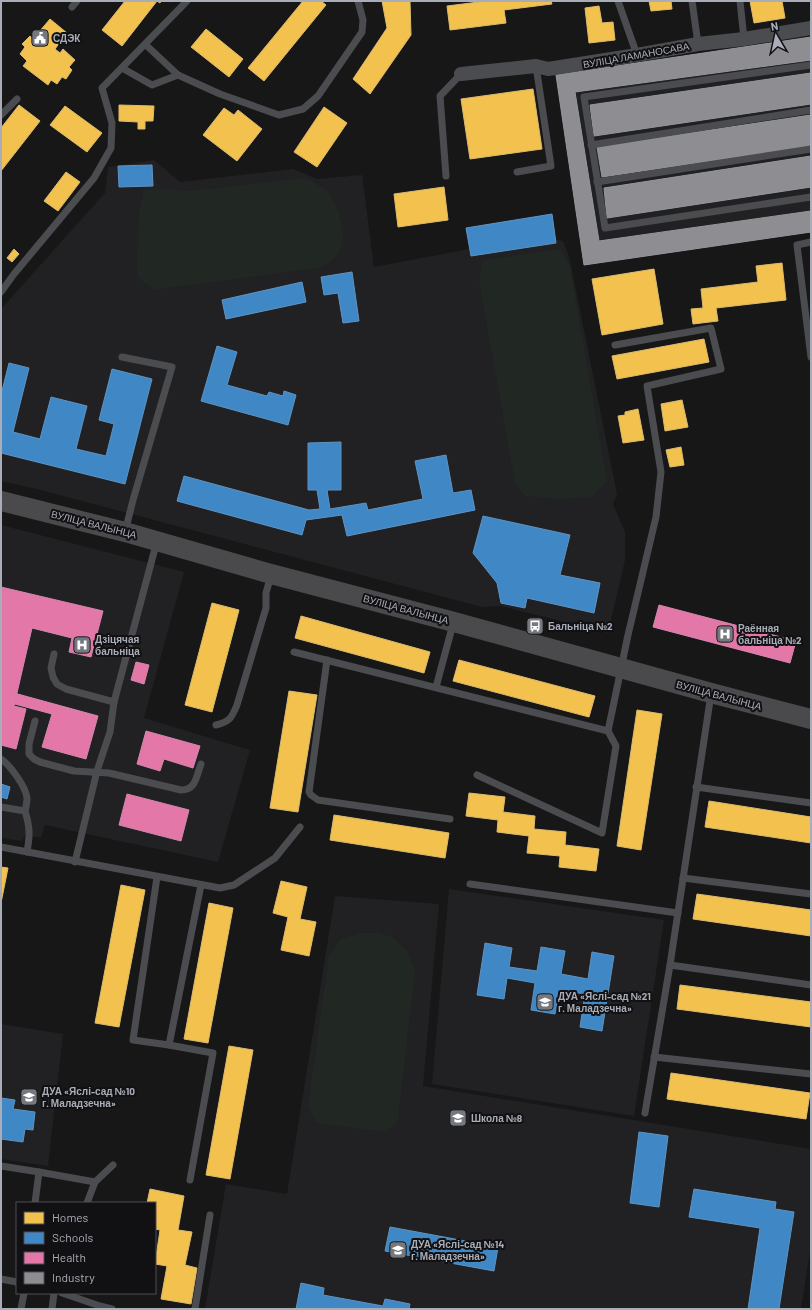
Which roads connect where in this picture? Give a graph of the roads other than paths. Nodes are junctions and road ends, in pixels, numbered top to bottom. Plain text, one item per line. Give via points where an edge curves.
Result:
1 (187, 1) edge
2 (358, 1) edge
3 (618, 1) edge
4 (692, 1) edge
5 (740, 1) edge
6 (811, 28) edge
7 (744, 39) junction
8 (146, 44) junction
9 (698, 44) junction
10 (637, 55) junction
11 (811, 65) edge
12 (536, 66) junction
13 (122, 68) junction
14 (461, 74) joint
15 (178, 75) junction
16 (17, 99) dead end
17 (811, 110) edge
18 (1, 115) edge
19 (591, 145) junction
20 (811, 149) edge
21 (517, 172) dead end
22 (446, 176) dead end
23 (597, 182) junction
24 (811, 197) edge
25 (811, 242) edge
26 (1, 292) edge
27 (616, 344) dead end
28 (122, 357) dead end
29 (811, 357) edge
30 (1, 501) edge
31 (125, 532) junction
32 (157, 541) junction
33 (271, 574) junction
34 (454, 622) junction
35 (294, 652) dead end
36 (54, 654) dead end
37 (327, 660) junction
38 (621, 669) junction
39 (436, 687) junction
40 (711, 693) junction
41 (114, 702) junction
42 (811, 719) edge
43 (35, 721) dead end
44 (216, 725) dead end
45 (608, 731) junction
46 (1, 759) edge
47 (201, 764) dead end
48 (97, 771) junction
49 (477, 775) dead end
50 (696, 787) junction
51 (811, 803) edge
52 (1, 807) edge
53 (25, 811) junction
54 (450, 819) dead end
55 (300, 827) dead end
56 (1, 847) edge
57 (27, 852) junction
58 (75, 862) junction
59 (157, 877) junction
60 (683, 878) junction
61 (470, 884) dead end
62 (201, 885) junction
63 (811, 894) edge
64 (678, 913) junction
65 (670, 965) junction
66 (811, 984) edge
67 (169, 1045) junction
68 (654, 1058) junction
69 (811, 1074) edge
70 (645, 1113) dead end
71 (113, 1165) dead end
72 (1, 1166) edge
73 (39, 1172) junction
74 (190, 1180) dead end
75 (95, 1182) junction
76 (35, 1202) edge
77 (87, 1202) edge
78 (210, 1215) dead end
79 (1, 1279) edge
80 (16, 1282) edge
81 (24, 1294) edge
82 (54, 1294) edge
83 (65, 1294) edge
84 (21, 1309) edge
85 (52, 1309) edge
86 (112, 1309) edge
87 (195, 1309) edge

1 - 8 lane
2 - 15 lane via 362,32 318,96 303,109 279,115 220,94
3 - 10 lane
4 - 9 lane
5 - 7 lane
6 - 7 street, ВУЛІЦА ЛАМАНОСАВА
7 - 9 street, ВУЛІЦА ЛАМАНОСАВА
8 - 13 lane
8 - 15 lane
9 - 10 street, ВУЛІЦА ЛАМАНОСАВА
10 - 12 street, ВУЛІЦА ЛАМАНОСАВА via 548,69
11 - 19 lane via 584,97
12 - 14 street, ВУЛІЦА ЛАМАНОСАВА
12 - 21 lane via 551,166
13 - 15 lane via 152,85
13 - 26 lane via 102,88 112,123 111,148 94,178
14 - 22 lane via 440,96
16 - 18 lane
17 - 19 lane
19 - 23 lane
20 - 23 lane
23 - 24 lane via 605,228
25 - 29 lane via 797,245
27 - 38 lane via 711,328 721,369 647,386 661,472 656,517
28 - 31 lane via 172,367
30 - 31 street, ВУЛІЦА ВАЛЫНЦА
31 - 32 street, ВУЛІЦА ВАЛЫНЦА
32 - 33 street, ВУЛІЦА ВАЛЫНЦА
32 - 41 lane
33 - 34 street, ВУЛІЦА ВАЛЫНЦА
33 - 44 lane via 266,593 266,608 237,705 225,723
34 - 38 street, ВУЛІЦА ВАЛЫНЦА
34 - 39 lane
35 - 37 lane
36 - 41 lane via 51,668 57,684 66,689
37 - 39 lane
37 - 54 lane via 309,792 311,795 318,800
38 - 40 street, ВУЛІЦА ВАЛЫНЦА
38 - 45 lane
39 - 45 lane
40 - 42 street, ВУЛІЦА ВАЛЫНЦА
40 - 50 lane
41 - 48 lane via 110,732
43 - 48 lane via 29,744 29,754 34,759 74,771
45 - 49 lane via 616,746 602,833
46 - 53 lane via 9,766 25,791
47 - 48 lane via 192,788 188,790 167,788
48 - 58 lane
50 - 51 lane
50 - 60 lane
52 - 53 lane
53 - 57 lane via 30,836
55 - 62 lane via 275,858 234,885 220,888
56 - 57 lane
57 - 58 lane
58 - 59 lane
59 - 62 lane
59 - 67 lane via 132,1040
60 - 63 lane
60 - 64 lane
61 - 64 lane
62 - 67 lane
64 - 65 lane
65 - 66 lane
65 - 68 lane
67 - 74 lane via 213,1053
68 - 69 lane
68 - 70 lane
71 - 75 lane
72 - 73 lane
73 - 75 lane
73 - 76 lane
75 - 77 lane
78 - 87 lane
79 - 80 lane
81 - 84 lane
82 - 85 lane
83 - 86 lane

